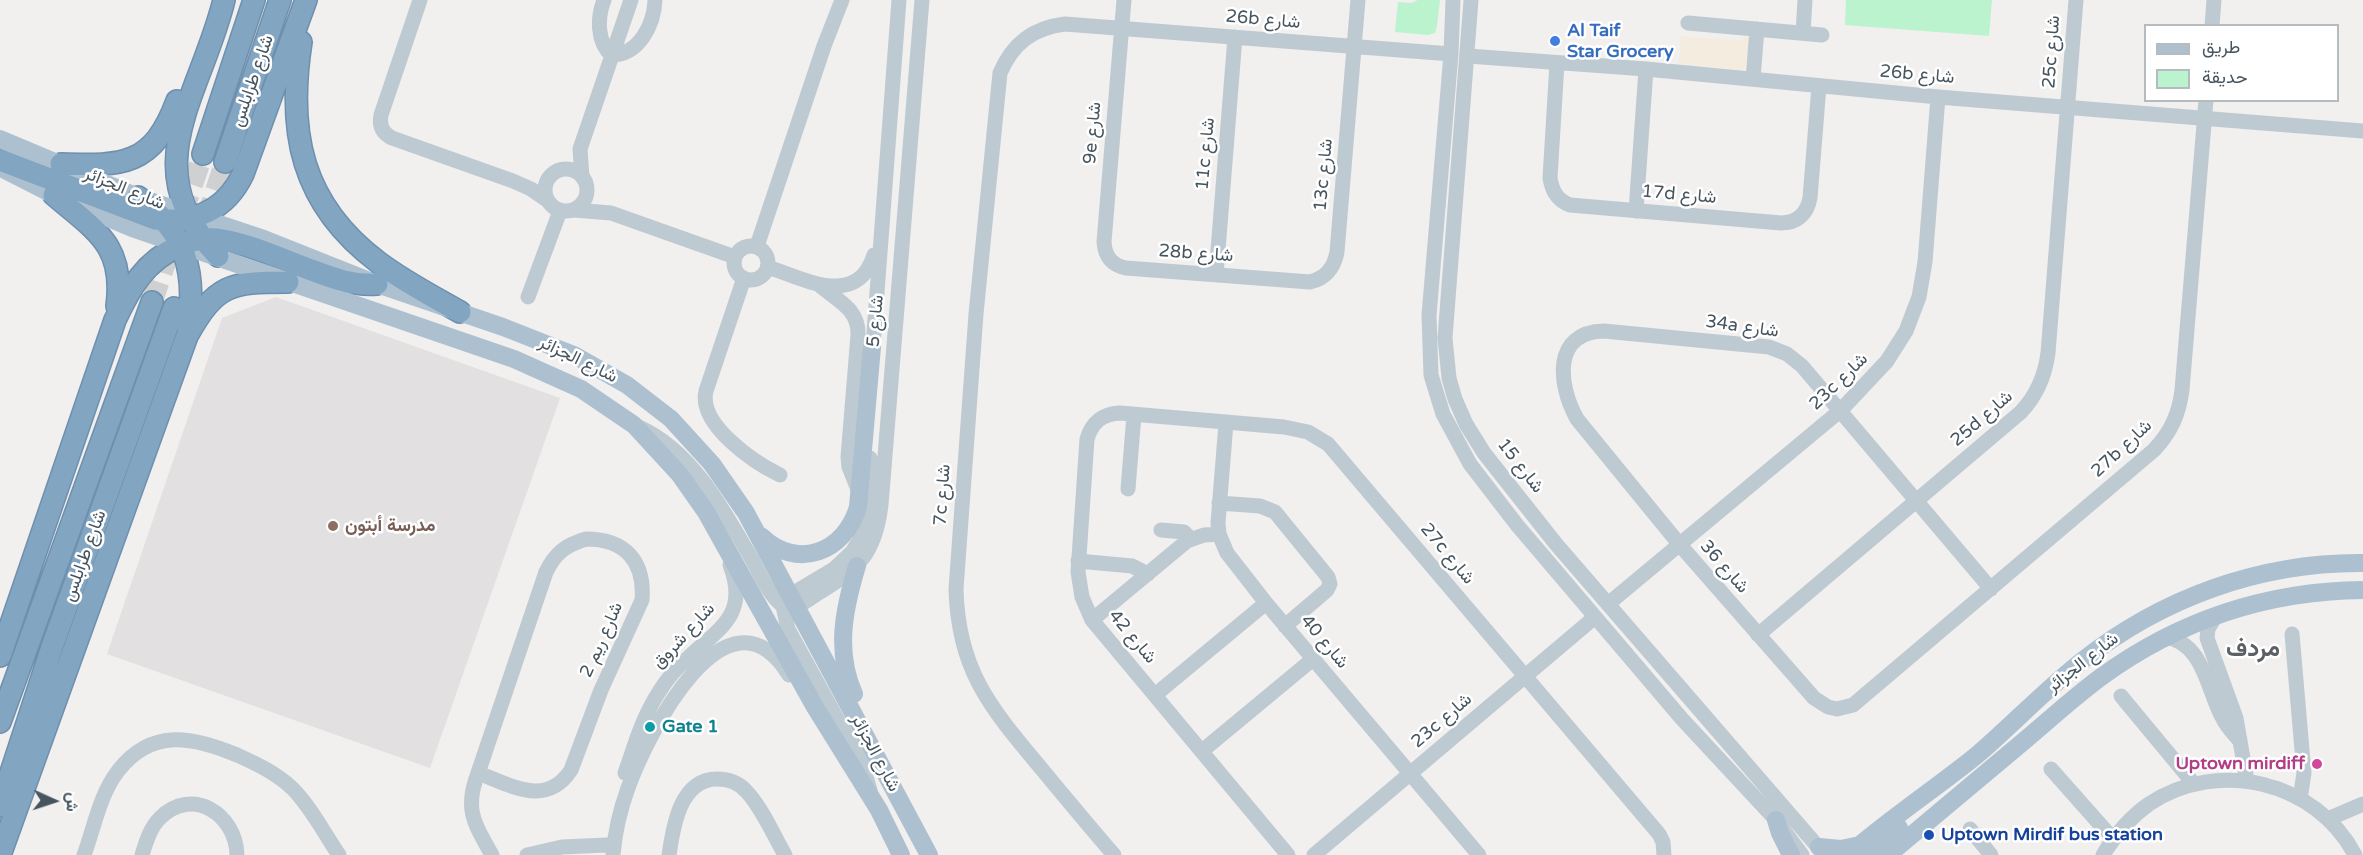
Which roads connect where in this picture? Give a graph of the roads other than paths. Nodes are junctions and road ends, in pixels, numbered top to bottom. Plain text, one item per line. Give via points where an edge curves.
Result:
1 (215, 0) edge
2 (224, 0) edge
3 (254, 0) edge
4 (280, 0) edge
5 (306, 0) edge
6 (420, 0) edge
7 (604, 0) edge
8 (631, 0) edge
9 (655, 0) edge
10 (842, 0) edge
11 (899, 0) edge
12 (922, 0) edge
13 (1124, 0) edge
14 (1358, 0) edge
15 (1454, 0) edge
16 (1472, 0) edge
17 (1805, 0) edge
18 (2076, 0) edge
19 (2214, 0) edge
20 (1688, 23) dead end
21 (2212, 24) edge
22 (1122, 28) junction
23 (1757, 29) junction
24 (1803, 33) junction
25 (1822, 35) dead end
26 (1235, 37) junction
27 (1354, 47) junction
28 (1451, 54) junction
29 (611, 55) junction
30 (1468, 56) junction
31 (1557, 63) junction
32 (1646, 69) junction
33 (1753, 79) junction
34 (1819, 86) junction
35 (997, 87) joint
36 (1938, 97) junction
37 (2206, 102) edge
38 (2068, 107) junction
39 (2204, 118) junction
40 (2363, 131) edge
41 (0, 139) edge
42 (580, 149) junction
43 (203, 154) tunnel mouth
44 (0, 160) edge
45 (225, 162) tunnel mouth
46 (61, 164) junction
47 (0, 168) edge
48 (555, 173) junction
49 (582, 177) junction
50 (513, 181) junction
51 (1439, 185) junction
52 (586, 194) junction
53 (54, 195) junction
54 (138, 197) junction
55 (547, 200) junction
56 (567, 210) junction
57 (1636, 211) junction
58 (611, 213) junction
59 (165, 221) junction
60 (190, 227) junction
61 (881, 234) junction
62 (1453, 237) junction
63 (1104, 242) joint
64 (757, 246) junction
65 (218, 256) joint
66 (735, 257) junction
67 (768, 267) junction
68 (1216, 275) junction
69 (744, 278) junction
70 (288, 282) junction
71 (1301, 282) joint
72 (377, 284) joint
73 (818, 284) junction
74 (528, 297) dead end
75 (152, 302) tunnel mouth
76 (174, 308) tunnel mouth
77 (460, 312) junction
78 (115, 320) junction
79 (187, 336) junction
80 (872, 347) junction
81 (1841, 410) junction
82 (1127, 414) junction
83 (1577, 419) joint
84 (1226, 423) junction
85 (634, 425) junction
86 (780, 475) dead end
87 (1128, 489) dead end
88 (860, 492) junction
89 (1917, 501) junction
90 (1219, 503) junction
91 (1517, 525) junction
92 (1161, 530) dead end
93 (1219, 534) junction
94 (759, 535) junction
95 (1191, 539) junction
96 (723, 542) junction
97 (1556, 544) junction
98 (1680, 545) junction
99 (1078, 561) junction
100 (2363, 563) edge
101 (857, 566) junction
102 (1148, 574) junction
103 (1991, 589) junction
104 (2363, 590) edge
105 (790, 602) junction
106 (1266, 603) junction
107 (1608, 604) junction
108 (2217, 614) junction
109 (1596, 617) junction
110 (1092, 621) junction
111 (1285, 626) junction
112 (2292, 634) dead end
113 (1758, 635) junction
114 (2164, 638) junction
115 (0, 656) edge
116 (1313, 659) junction
117 (1525, 676) junction
118 (1155, 695) junction
119 (2121, 696) dead end
120 (1860, 700) joint
121 (815, 707) junction
122 (0, 722) edge
123 (643, 740) junction
124 (2239, 740) junction
125 (1203, 751) junction
126 (878, 757) junction
127 (2051, 769) dead end
128 (478, 773) junction
129 (1410, 774) junction
130 (2247, 781) junction
131 (2193, 784) junction
132 (871, 796) junction
133 (2300, 798) junction
134 (2363, 804) edge
135 (0, 806) edge
136 (2328, 819) junction
137 (1776, 820) junction
138 (1970, 829) dead end
139 (2113, 839) junction
140 (1822, 851) edge
141 (608, 852) edge
142 (1858, 852) edge
143 (0, 855) edge
144 (84, 855) edge
145 (141, 855) edge
146 (237, 855) edge
147 (339, 855) edge
148 (492, 855) edge
149 (527, 855) edge
150 (669, 855) edge
151 (784, 855) edge
152 (901, 855) edge
153 (929, 855) edge
154 (1114, 855) edge
155 (1288, 855) edge
156 (1314, 855) edge
157 (1479, 855) edge
158 (1664, 855) edge
159 (1791, 855) edge
160 (1802, 855) edge
161 (1888, 855) edge
162 (1991, 855) edge
163 (2103, 855) edge
164 (2355, 855) edge

1 - 46 highway via 171,117 151,146 132,159 111,165
2 - 60 highway via 179,131 177,173
3 - 43 highway, شارع طرابلس
4 - 45 highway, شارع طرابلس
5 - 60 highway via 238,183 223,202
5 - 77 highway via 296,72 296,120 306,167 320,199 339,227 376,260
6 - 50 street via 381,115 383,131 392,138
7 - 29 street via 600,29 603,44
8 - 29 street
9 - 29 street via 651,22 641,40 624,53
10 - 64 street
11 - 61 street, شارع 5
12 - 101 street, شارع 5 via 881,505 875,534
13 - 22 street, 9e شارع
14 - 27 street, 13c شارع
15 - 28 street
16 - 30 street, شارع 15
17 - 24 street
18 - 38 street, 25c شارع
19 - 21 street
20 - 23 street
22 - 26 street, 26b شارع
22 - 35 street, 26b شارع via 1065,24 1037,31 1014,48 1002,66
22 - 63 street, 9e شارع
23 - 24 street
23 - 33 street
24 - 25 street
26 - 27 street, 26b شارع
26 - 68 street, 11c شارع
27 - 28 street, 26b شارع
27 - 71 street, 13c شارع via 1336,261 1319,280
28 - 51 street
29 - 42 street
30 - 31 street, 26b شارع
30 - 62 street, شارع 15
31 - 32 street, 26b شارع
31 - 57 street, 17d شارع via 1550,178 1554,192 1570,206
32 - 33 street, 26b شارع
32 - 57 street
33 - 34 street, 26b شارع
34 - 36 street, 26b شارع
34 - 57 street, 17d شارع via 1810,198 1801,217 1781,223
35 - 154 street, 7c شارع via 976,314 956,589 958,621 971,669 990,705
36 - 38 street, 26b شارع
36 - 81 street, 23c شارع via 1919,297 1906,331 1887,361
37 - 39 street
38 - 39 street, 26b شارع
38 - 89 street, 25d شارع via 2048,353 2040,385 2021,412
39 - 40 street, 26b شارع
39 - 103 street, 27b شارع via 2177,417 2154,450
41 - 46 main road, شارع الجزائر
42 - 48 street
42 - 49 street
44 - 59 highway
46 - 54 main road, شارع الجزائر
47 - 53 main road, شارع الجزائر
48 - 49 street via 571,170
48 - 50 street
48 - 55 street via 545,187
49 - 52 street
50 - 55 street
51 - 62 street via 1440,234
51 - 91 street via 1429,315 1431,375 1452,432 1470,464
52 - 56 street via 582,203
52 - 58 street
53 - 60 main road, شارع الجزائر via 132,228
53 - 78 highway via 99,234 113,256 119,283
54 - 59 highway
54 - 60 main road, شارع الجزائر
55 - 56 street
56 - 58 street
56 - 74 street
58 - 66 street
59 - 60 highway
60 - 65 highway
60 - 72 highway via 341,281
60 - 78 highway via 141,274
60 - 79 highway via 192,283
61 - 73 street via 871,266 858,281 846,285
61 - 80 street, شارع 5
62 - 97 street, شارع 15 via 1445,338 1455,399 1484,453
63 - 68 street, 28b شارع via 1107,257 1119,267
64 - 66 street via 744,247
64 - 67 street via 766,254
65 - 70 main road, شارع الجزائر
66 - 69 street via 735,270
67 - 69 street via 761,277
67 - 73 street
68 - 71 street, 28b شارع
69 - 86 street via 704,406 711,419 746,455
70 - 79 highway via 244,283 224,290 205,306
70 - 85 main road, شارع الجزائر via 529,365 581,389
72 - 77 main road, شارع الجزائر
73 - 88 street via 851,310 857,322 848,457
75 - 122 highway, شارع طرابلس
76 - 135 highway, شارع طرابلس via 53,644
77 - 94 main road, شارع الجزائر via 574,355 650,401 712,464
78 - 115 highway
79 - 143 highway
80 - 88 main road
80 - 105 street, شارع 5 via 869,492 864,530 852,552
81 - 83 street, 34a شارع via 1795,359 1769,346 1594,331 1576,339 1565,356 1564,382
81 - 89 street, 34a شارع
81 - 98 street, 23c شارع
82 - 84 street, 27c شارع
82 - 87 street
82 - 99 street, شارع 42 via 1102,417 1090,430
83 - 98 street, شارع 36
84 - 90 street, شارع 40
84 - 117 street, 27c شارع via 1296,429 1328,444
85 - 96 main road, شارع الجزائر via 680,475
85 - 105 street via 656,436 684,460 712,494 773,596
88 - 94 main road via 849,530 824,550 805,554 785,552
89 - 103 street, 34a شارع
89 - 113 street, 25d شارع
90 - 93 street, شارع 40
90 - 111 street via 1260,506 1275,512 1328,577 1327,590
91 - 97 street via 1518,519 1526,518 1543,537
91 - 109 street
92 - 95 street via 1184,532
93 - 95 street
93 - 106 street, شارع 40 via 1227,553
94 - 105 main road, شارع الجزائر
95 - 102 street
96 - 121 main road, شارع الجزائر
96 - 123 street, شارع شروق via 735,584 735,602 729,619 668,680 651,705
97 - 107 street, شارع 15
98 - 107 street, 23c شارع
98 - 113 street, شارع 36
99 - 102 street via 1132,566
99 - 110 street, شارع 42 via 1082,597
100 - 142 main road, شارع الجزائر via 2264,572 2157,612 2081,661 1976,755 1960,776
101 - 105 street, شارع 5 via 846,576
101 - 126 main road via 845,610 844,662
102 - 110 street
103 - 120 street, 27b شارع
104 - 108 main road, شارع الجزائر via 2281,597
105 - 126 main road, شارع الجزائر
105 - 132 street via 788,629 863,766
106 - 111 street, شارع 40
106 - 118 street
107 - 140 street, شارع 15
108 - 114 main road, شارع الجزائر
108 - 124 street via 2207,638 2236,718
109 - 117 street, 23c شارع
109 - 137 street via 1682,719
110 - 118 street, شارع 42
111 - 116 street, شارع 40
112 - 133 street via 2304,773
113 - 120 street, شارع 36 via 1820,704 1836,709
114 - 124 street via 2180,641 2193,651 2222,718
114 - 161 main road, شارع الجزائر via 2082,691
116 - 125 street
116 - 129 street, شارع 40
117 - 129 street, 23c شارع
117 - 158 street, 27c شارع via 1659,834
118 - 125 street, شارع 42
119 - 131 street
121 - 123 street, شارع شروق via 803,697 771,652 751,643 736,643 720,649 692,674
121 - 132 main road, شارع الجزائر
123 - 141 street, شارع شروق via 614,807
124 - 130 street
125 - 155 street, شارع 42
126 - 153 main road, شارع الجزائر
127 - 139 street
128 - 128 street, شارع ريم 2 via 535,792 556,787 565,780 642,600 640,572 625,550 600,539 586,539 573,543 552,560
128 - 148 street, شارع ريم 2 via 471,809
129 - 156 street, 23c شارع
129 - 157 street, شارع 40
130 - 131 street
130 - 133 street
131 - 139 street via 2149,805
132 - 152 main road, شارع الجزائر
133 - 136 street
134 - 136 street
136 - 164 street
137 - 159 main road
137 - 160 street
138 - 162 street
139 - 163 street
140 - 142 main road
141 - 149 street via 561,847
144 - 147 street via 105,795 118,771 146,748 178,739 212,744 259,764 281,779 298,795
145 - 146 street via 161,816 191,805 212,809 229,823
150 - 151 street via 677,818 688,793 701,782 718,778 747,791

